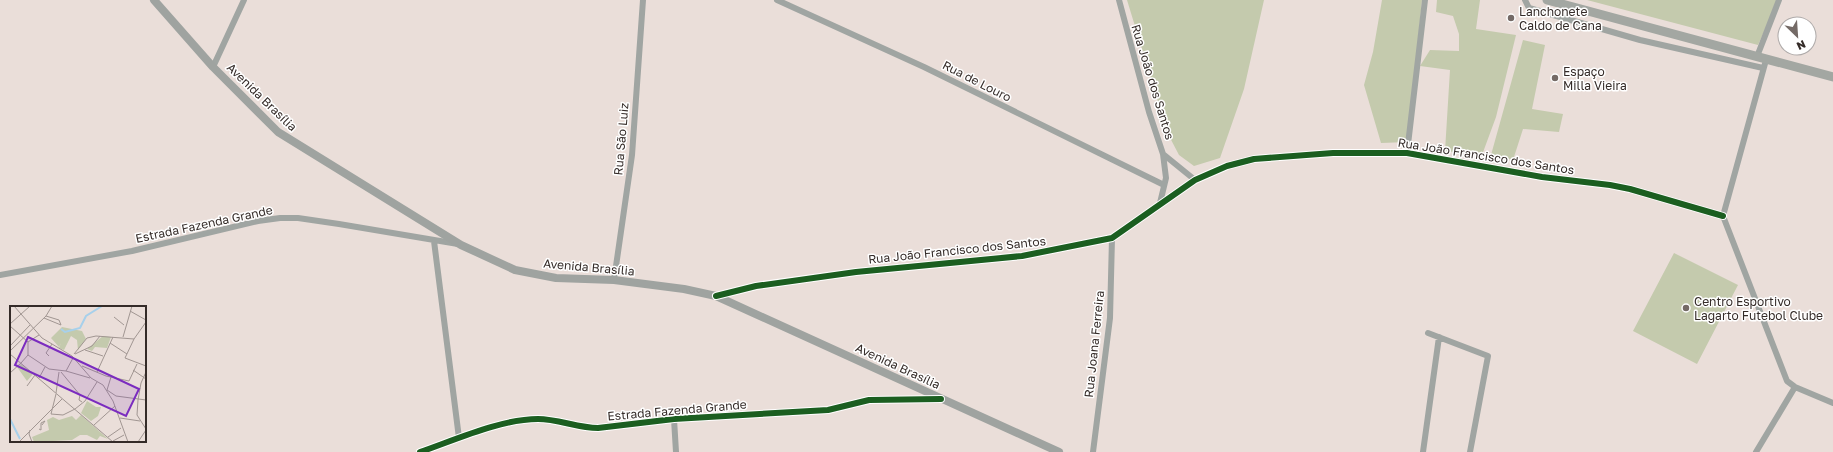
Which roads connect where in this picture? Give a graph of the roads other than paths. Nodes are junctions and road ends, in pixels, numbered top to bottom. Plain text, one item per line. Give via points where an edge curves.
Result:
1 (154, 0) edge
2 (244, 0) edge
3 (643, 0) edge
4 (777, 0) edge
5 (1119, 0) edge
6 (1425, 0) edge
7 (1525, 0) edge
8 (1547, 0) edge
9 (1568, 0) edge
10 (1779, 0) edge
11 (1758, 54) junction
12 (1764, 64) junction
13 (213, 67) junction
14 (1833, 74) edge
15 (1833, 78) edge
16 (1407, 153) junction
17 (1164, 154) junction
18 (1195, 180) junction
19 (1164, 185) junction
20 (1160, 203) junction
21 (1723, 216) junction
22 (1112, 238) junction
23 (434, 241) junction
24 (461, 245) junction
25 (0, 275) edge
26 (614, 280) junction
27 (716, 296) junction
28 (1428, 333) dead end
29 (1440, 337) junction
30 (1795, 387) junction
31 (941, 399) junction
32 (1833, 403) edge
33 (674, 419) junction
34 (459, 438) junction
35 (420, 452) edge
36 (676, 452) edge
37 (1059, 452) edge
38 (1093, 452) edge
39 (1423, 452) edge
40 (1470, 452) edge
41 (1756, 452) edge

1 - 13 main road, Avenida Brasília
2 - 13 street
3 - 26 street, Rua São Luiz via 632,155
4 - 19 street, Rua de Louro via 924,67
5 - 17 street, Rua João dos Santos via 1149,112
6 - 16 street
7 - 12 street via 1529,8 1640,40
8 - 12 main road
9 - 11 main road
10 - 11 street
11 - 14 main road
12 - 15 main road
12 - 21 street
13 - 24 main road, Avenida Brasília via 287,139
16 - 18 street, Rua João Francisco dos Santos via 1341,152 1254,159 1227,166
16 - 21 street, Rua João Francisco dos Santos via 1542,177 1624,187
17 - 18 street, Rua João dos Santos
17 - 19 street
18 - 20 street, Rua João Francisco dos Santos
19 - 20 street
20 - 22 street, Rua João Francisco dos Santos
21 - 30 street via 1782,372 1787,382
22 - 27 street, Rua João Francisco dos Santos via 1022,256 856,272 756,286
22 - 38 street, Rua Joana Ferreira via 1110,318
23 - 24 street, Estrada Fazenda Grande
23 - 25 street, Estrada Fazenda Grande via 339,224 280,218 124,252
23 - 34 street
24 - 26 main road, Avenida Brasília via 515,270 556,278
26 - 27 main road, Avenida Brasília via 684,288
27 - 31 main road, Avenida Brasília
28 - 29 street
29 - 39 street
29 - 40 street via 1488,356
30 - 32 street
30 - 41 street
31 - 33 street, Estrada Fazenda Grande via 874,400 828,410
31 - 37 main road, Avenida Brasília
33 - 34 street, Estrada Fazenda Grande via 598,428 528,419
33 - 36 street
34 - 35 street, Estrada Fazenda Grande

